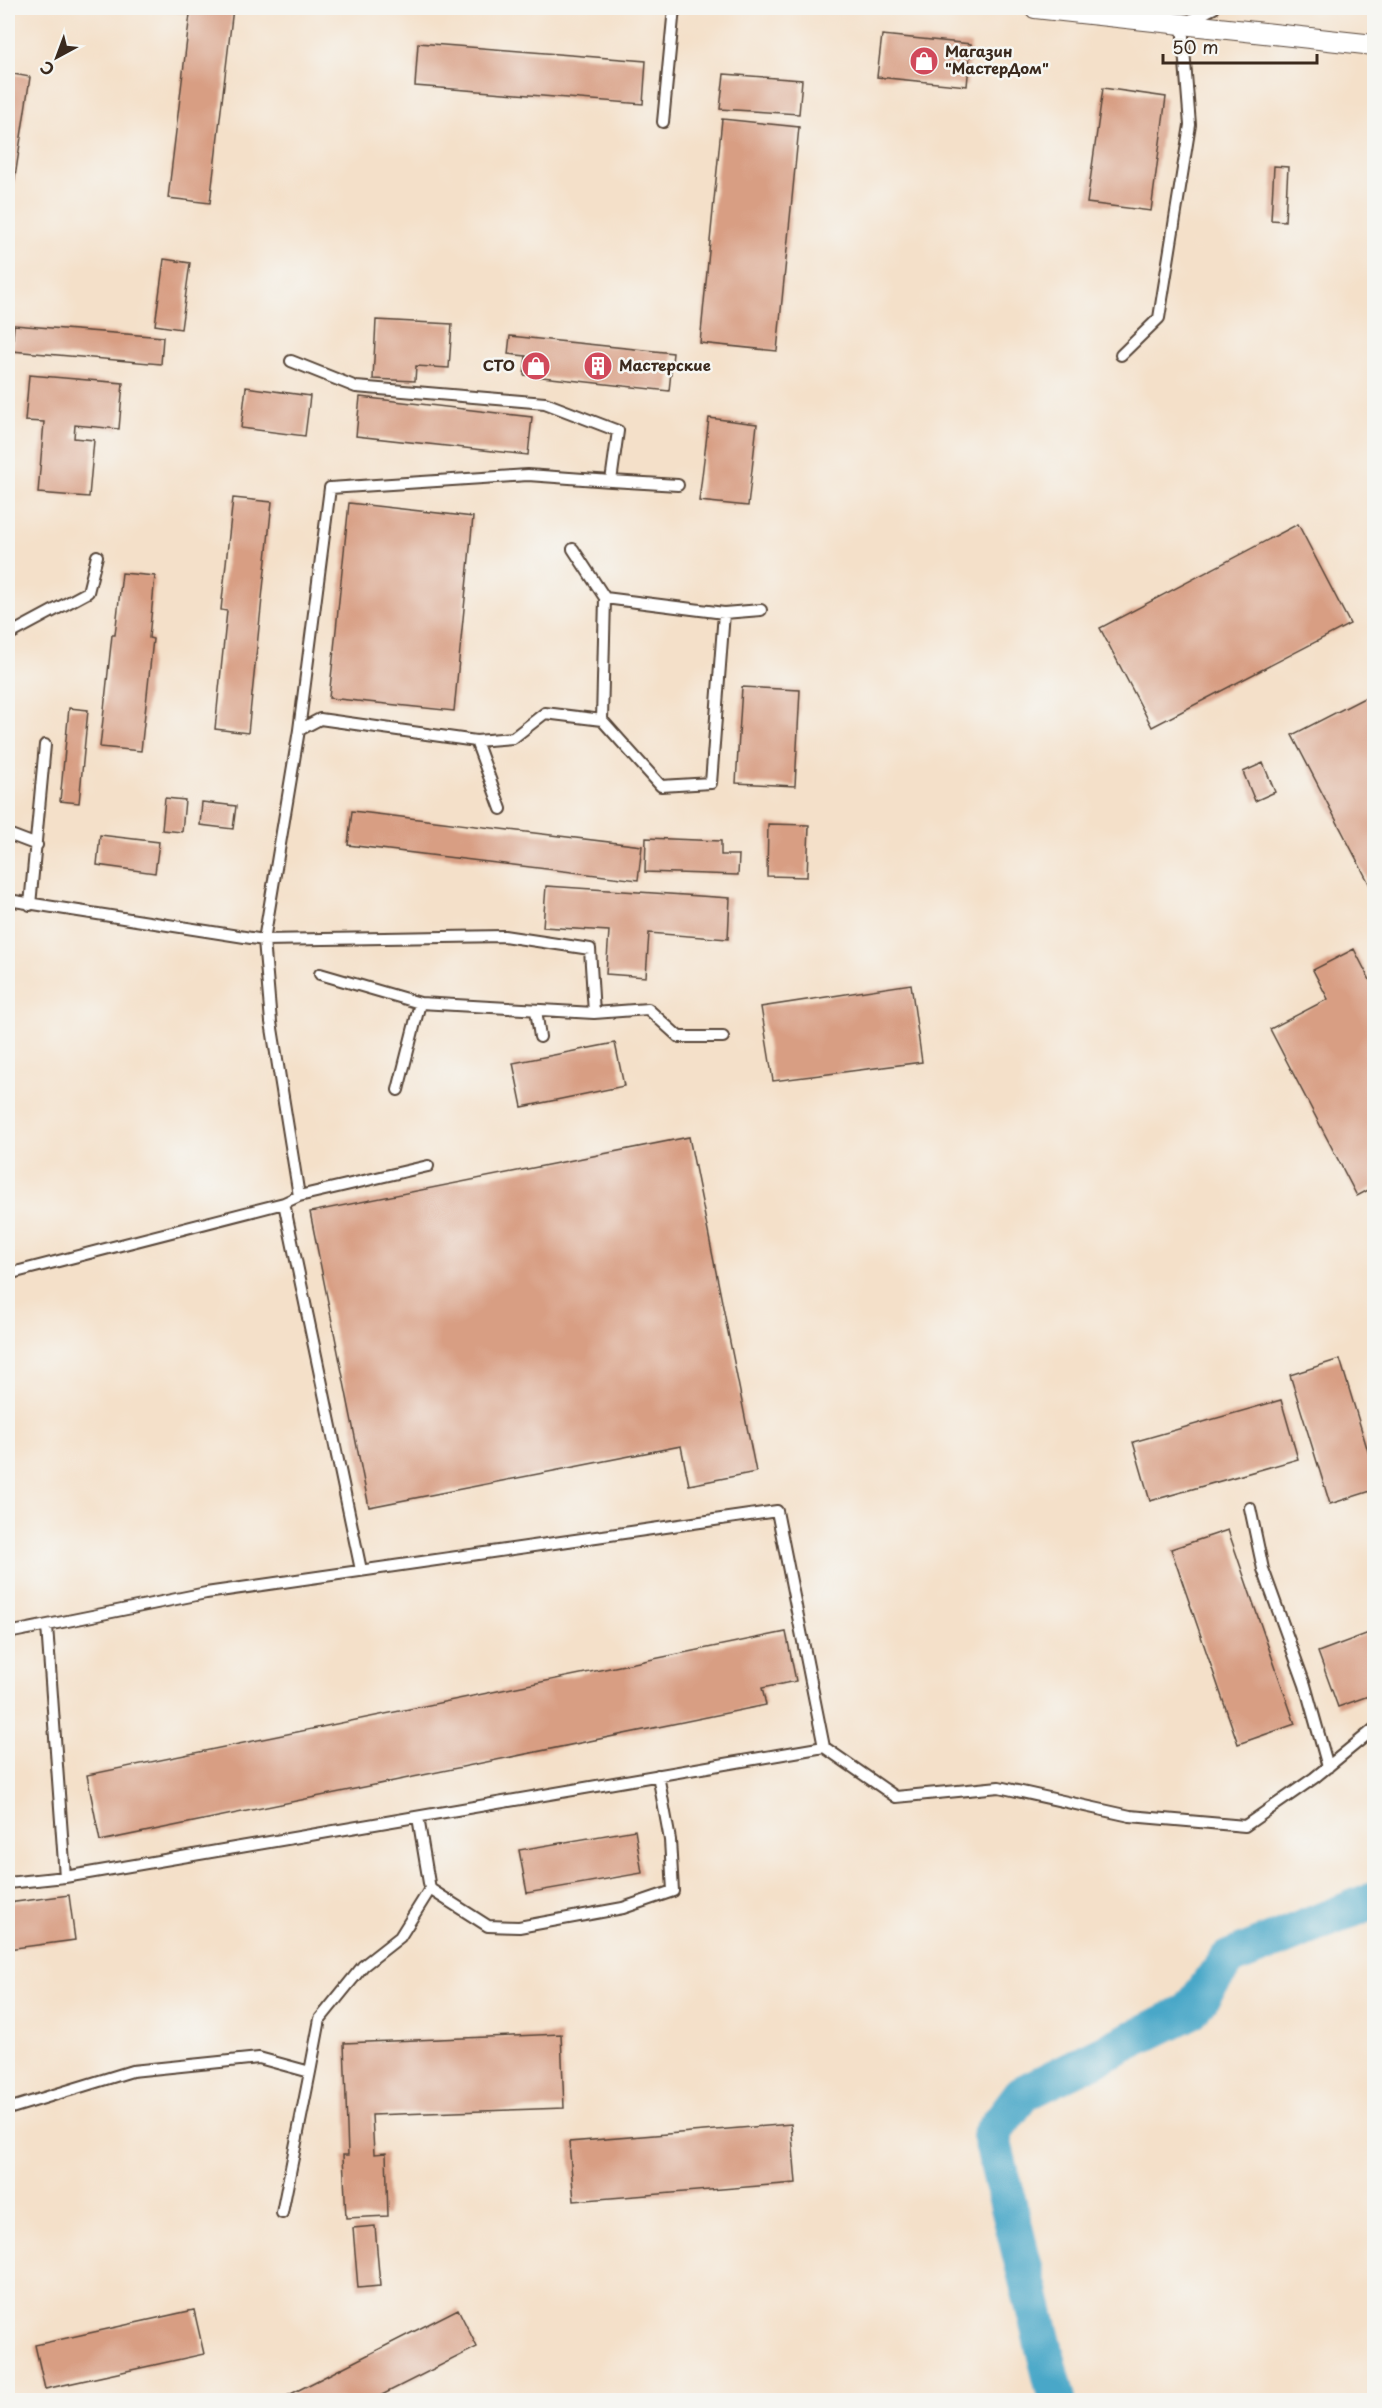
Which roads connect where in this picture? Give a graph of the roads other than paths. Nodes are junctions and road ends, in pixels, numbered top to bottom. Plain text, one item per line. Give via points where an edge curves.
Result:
1 (674, 8) edge
2 (1035, 8) edge
3 (1214, 8) edge
4 (1182, 24) junction
5 (1374, 45) edge
6 (663, 122) dead end
7 (1121, 355) dead end
8 (291, 362) dead end
9 (611, 481) junction
10 (678, 485) dead end
11 (573, 549) dead end
12 (97, 556) dead end
13 (605, 598) junction
14 (761, 610) dead end
15 (724, 613) junction
16 (8, 635) edge
17 (602, 720) junction
18 (299, 730) junction
19 (476, 741) junction
20 (45, 745) dead end
21 (501, 809) dead end
22 (8, 834) edge
23 (37, 845) junction
24 (8, 900) edge
25 (30, 905) junction
26 (264, 940) junction
27 (320, 974) dead end
28 (420, 1003) junction
29 (536, 1010) junction
30 (594, 1013) junction
31 (540, 1037) dead end
32 (723, 1037) dead end
33 (398, 1090) dead end
34 (428, 1166) dead end
35 (299, 1196) junction
36 (284, 1203) junction
37 (8, 1274) edge
38 (1250, 1508) dead end
39 (361, 1570) junction
40 (47, 1626) junction
41 (8, 1634) edge
42 (1374, 1728) edge
43 (824, 1747) junction
44 (1328, 1767) junction
45 (658, 1775) junction
46 (418, 1817) junction
47 (65, 1877) junction
48 (8, 1883) edge
49 (430, 1889) junction
50 (310, 2072) junction
51 (8, 2109) edge
52 (282, 2213) dead end

1 - 6 lane
2 - 4 street
3 - 4 lane
4 - 5 street
4 - 7 lane via 1190,125 1159,318
8 - 9 lane via 356,387 545,403 618,431
9 - 10 lane
9 - 18 lane via 528,475 330,488
11 - 13 lane
12 - 16 lane via 88,592
13 - 15 lane
13 - 17 lane
14 - 15 lane
15 - 17 lane via 711,783 661,786
17 - 19 lane via 545,713 513,738
18 - 19 lane via 320,718
18 - 26 lane
19 - 21 lane
20 - 23 lane
22 - 23 lane
23 - 25 lane
24 - 25 lane
25 - 26 lane
26 - 30 lane via 504,936 590,949
26 - 35 lane via 270,1022
27 - 28 lane
28 - 29 lane
28 - 33 lane
29 - 30 lane
29 - 31 lane
30 - 32 lane via 648,1009 679,1037
34 - 35 lane
35 - 36 lane
36 - 37 lane
36 - 39 lane
38 - 44 lane via 1263,1569 1305,1685
39 - 40 lane via 206,1593
39 - 43 lane via 777,1511
40 - 41 lane
40 - 47 lane
42 - 44 lane
43 - 44 lane via 896,1797 999,1787 1130,1816 1245,1826
43 - 45 lane
45 - 46 lane
45 - 49 lane via 670,1840 673,1891 623,1908 519,1927 488,1926
46 - 47 lane
46 - 49 lane
47 - 48 lane
49 - 50 lane via 400,1937 363,1966 320,2019
50 - 51 lane via 259,2058 132,2071
50 - 52 lane

